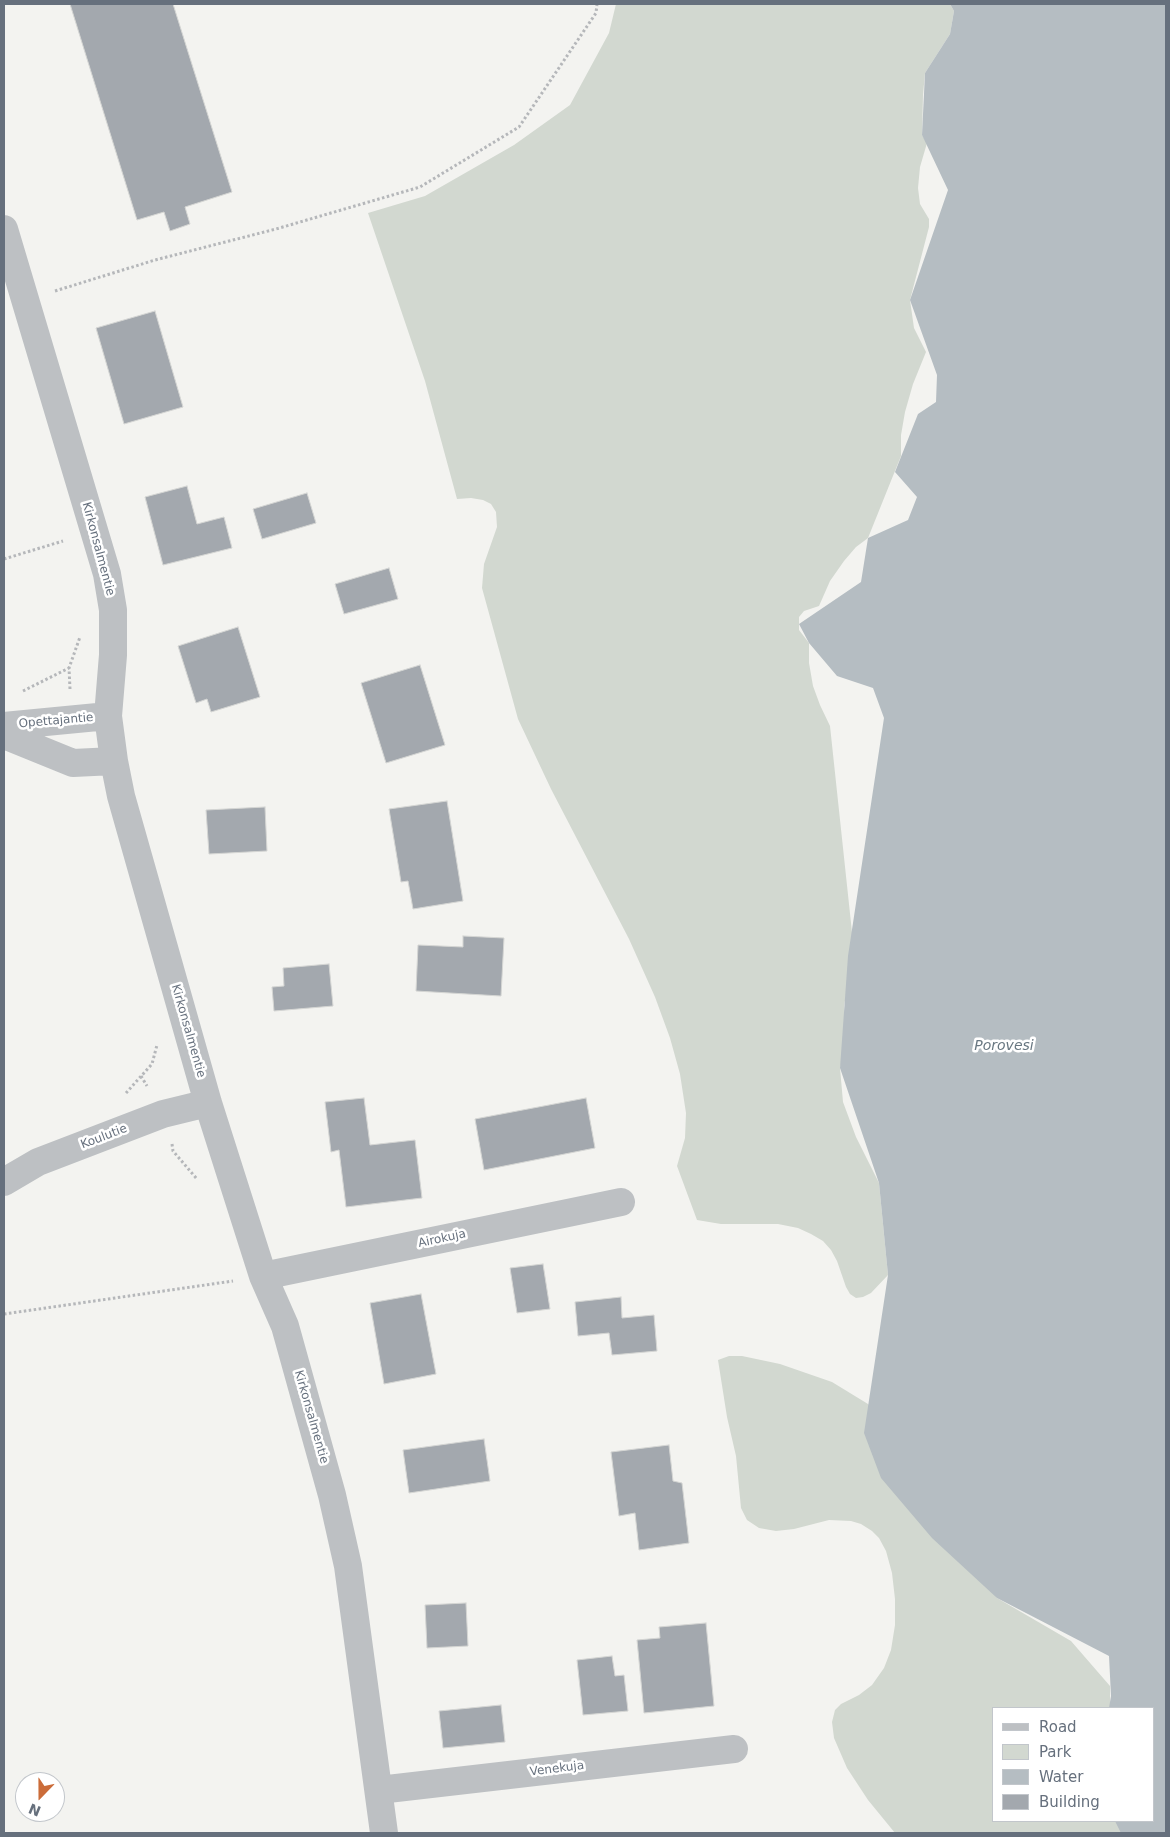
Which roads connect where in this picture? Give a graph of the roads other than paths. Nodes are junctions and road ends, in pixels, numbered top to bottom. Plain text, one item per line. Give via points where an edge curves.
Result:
1 (4, 229) edge
2 (108, 716) junction
3 (4, 726) edge
4 (4, 735) edge
5 (114, 761) junction
6 (208, 1103) junction
7 (4, 1182) edge
8 (621, 1202) dead end
9 (263, 1276) junction
10 (734, 1749) dead end
11 (379, 1790) junction
12 (384, 1833) edge

1 - 2 street, Kirkonsalmentie via 107,574 113,610
2 - 3 street, Opettajantie
2 - 5 street, Kirkonsalmentie
4 - 5 street, Opettajantie via 73,763
5 - 6 street, Kirkonsalmentie via 121,796
6 - 7 street, Koulutie via 163,1114 38,1162
6 - 9 street, Kirkonsalmentie
8 - 9 street, Airokuja
9 - 11 street, Kirkonsalmentie via 285,1326 332,1494 348,1566
10 - 11 street, Venekuja
11 - 12 street, Kirkonsalmentie

